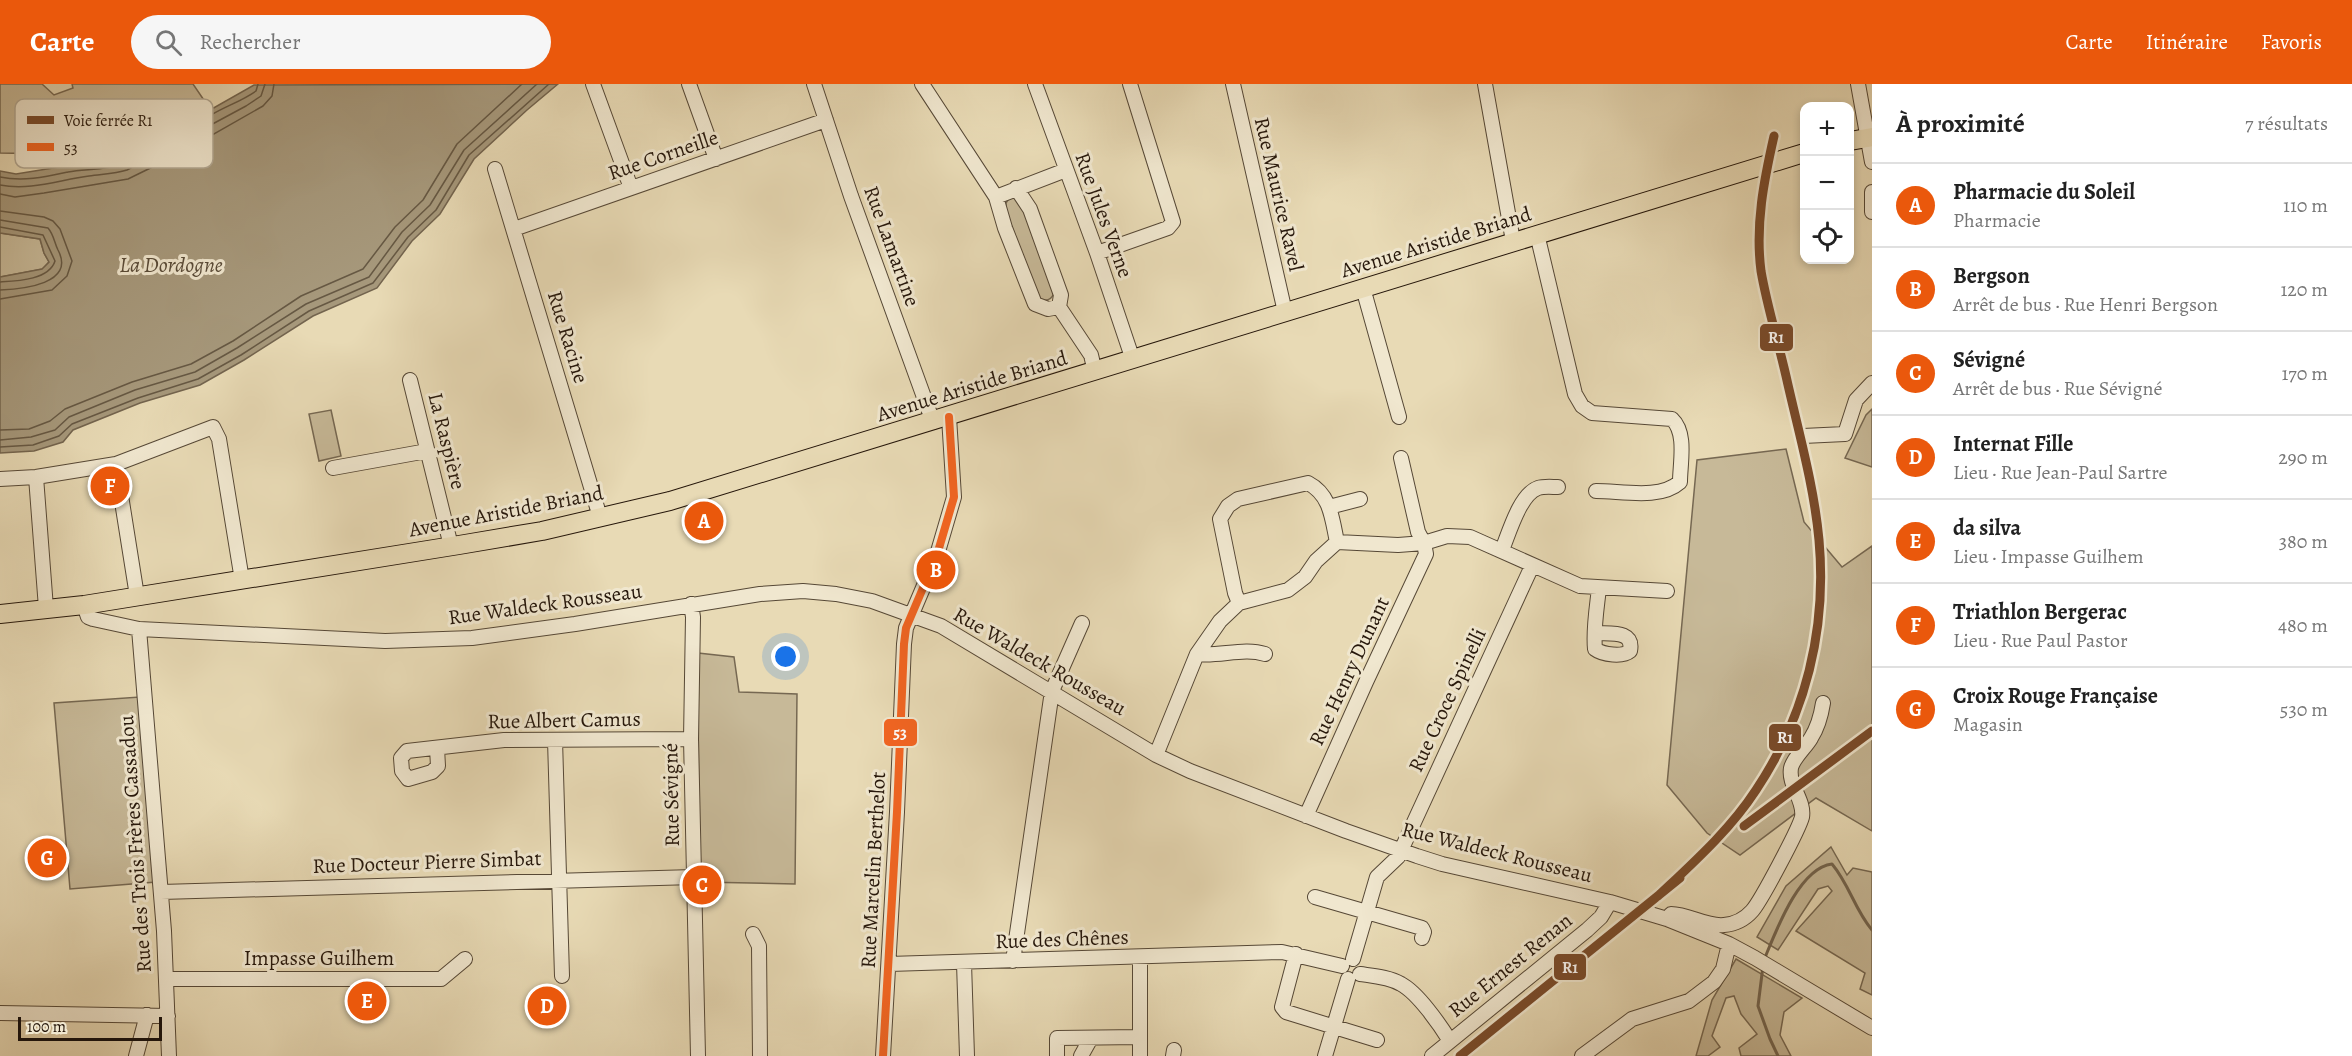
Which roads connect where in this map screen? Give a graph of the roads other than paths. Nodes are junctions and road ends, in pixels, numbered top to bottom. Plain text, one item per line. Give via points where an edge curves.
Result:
1 (593, 84) edge
2 (689, 84) edge
3 (814, 84) edge
4 (922, 84) edge
5 (1035, 84) edge
6 (1130, 84) edge
7 (1233, 84) edge
8 (1485, 84) edge
9 (1858, 84) edge
10 (826, 120) junction
11 (1863, 139) edge
12 (1800, 154) edge
13 (716, 159) junction
14 (1872, 162) edge
15 (495, 169) dead end
16 (1066, 170) junction
17 (631, 188) junction
18 (1016, 188) junction
19 (1872, 192) edge
20 (996, 197) junction
21 (1872, 212) edge
22 (514, 229) junction
23 (1537, 234) junction
24 (1513, 241) junction
25 (1097, 253) junction
26 (1362, 288) junction
27 (1059, 307) junction
28 (1285, 312) junction
29 (1133, 360) junction
30 (1095, 372) junction
31 (410, 380) dead end
32 (1872, 382) edge
33 (1399, 417) dead end
34 (941, 419) junction
35 (1803, 436) dead end
36 (428, 451) junction
37 (1401, 458) dead end
38 (116, 464) junction
39 (333, 468) dead end
40 (36, 477) junction
41 (0, 479) edge
42 (1558, 487) dead end
43 (1596, 491) dead end
44 (1360, 499) dead end
45 (1329, 507) junction
46 (600, 517) junction
47 (1337, 542) junction
48 (1424, 543) junction
49 (451, 546) junction
50 (1502, 550) junction
51 (1532, 566) junction
52 (242, 580) junction
53 (1599, 588) junction
54 (1667, 591) dead end
55 (137, 596) junction
56 (1239, 603) junction
57 (691, 604) junction
58 (84, 605) junction
59 (46, 608) junction
60 (0, 614) edge
61 (912, 615) junction
62 (1082, 623) dead end
63 (139, 629) junction
64 (1596, 633) dead end
65 (1197, 654) junction
66 (1265, 654) dead end
67 (1052, 691) junction
68 (1823, 704) dead end
69 (691, 739) junction
70 (555, 740) junction
71 (437, 748) dead end
72 (1156, 755) junction
73 (1306, 816) junction
74 (1400, 851) junction
75 (694, 877) junction
76 (559, 879) junction
77 (161, 892) junction
78 (1315, 897) dead end
79 (1610, 902) junction
80 (1366, 912) junction
81 (1667, 919) junction
82 (753, 934) dead end
83 (1422, 938) dead end
84 (1729, 944) junction
85 (1296, 954) junction
86 (1140, 958) junction
87 (465, 959) dead end
88 (1013, 961) junction
89 (964, 963) junction
90 (889, 964) junction
91 (1351, 969) junction
92 (562, 976) dead end
93 (167, 979) junction
94 (0, 1013) edge
95 (147, 1015) junction
96 (168, 1016) junction
97 (1334, 1026) junction
98 (1872, 1028) edge
99 (1140, 1037) junction
100 (1091, 1038) junction
101 (1377, 1040) dead end
102 (1450, 1041) junction
103 (136, 1056) edge
104 (169, 1056) edge
105 (698, 1056) edge
106 (760, 1056) edge
107 (883, 1056) edge
108 (967, 1056) edge
109 (1057, 1056) edge
110 (1081, 1056) edge
111 (1140, 1056) edge
112 (1325, 1056) edge
113 (1432, 1056) edge
114 (1582, 1056) edge

1 - 17 street
2 - 13 street
3 - 10 street, Rue Lamartine
4 - 20 street
5 - 16 street, Rue Jules Verne
6 - 25 street via 1173,222 1168,228
7 - 28 street, Rue Maurice Ravel
8 - 24 street
9 - 11 street
10 - 13 street, Rue Corneille
10 - 34 street, Rue Lamartine via 851,196
11 - 14 street
12 - 23 main road, Avenue Aristide Briand
13 - 17 street, Rue Corneille
15 - 22 street, Rue Racine
16 - 18 street
16 - 25 street, Rue Jules Verne
17 - 22 street, Rue Corneille
18 - 20 street
18 - 27 street via 1034,220 1061,295
19 - 21 street
20 - 27 street via 1035,304 1048,309
22 - 46 street, Rue Racine
23 - 24 main road, Avenue Aristide Briand
23 - 43 street via 1575,394 1582,406 1592,413 1672,419 1681,437 1680,482 1671,490
24 - 26 main road, Avenue Aristide Briand
25 - 29 street, Rue Jules Verne
26 - 28 main road, Avenue Aristide Briand
26 - 33 street
27 - 30 street via 1091,355
28 - 29 main road, Avenue Aristide Briand
29 - 30 main road, Avenue Aristide Briand
30 - 34 main road, Avenue Aristide Briand
31 - 36 street, La Raspière
32 - 35 street via 1856,400 1845,434
34 - 46 main road, Avenue Aristide Briand via 670,501
34 - 61 street, Rue Lamartine via 954,497 937,555
36 - 39 street
36 - 49 street, La Raspière
37 - 48 street
38 - 40 street
38 - 52 street via 213,427 219,439
38 - 55 street
40 - 41 street
40 - 59 street
42 - 50 street via 1540,487 1530,492
44 - 45 street
45 - 47 street
45 - 56 street via 1318,489 1308,483 1238,499 1228,506 1220,519
46 - 49 main road, Avenue Aristide Briand
47 - 48 street
47 - 56 street via 1288,590
48 - 50 street via 1447,536 1470,537
48 - 73 street, Rue Henry Dunant via 1426,554
49 - 52 main road, Avenue Aristide Briand
50 - 51 street
51 - 53 street via 1573,584
51 - 74 street, Rue Croce Spinelli
52 - 55 main road, Avenue Aristide Briand
53 - 54 street
53 - 64 street
55 - 58 main road, Avenue Aristide Briand
56 - 65 street via 1220,621
57 - 61 street, Rue Waldeck Rousseau via 803,591 872,601
57 - 63 street, Rue Waldeck Rousseau via 472,638 385,641
57 - 69 street, Rue Sévigné
58 - 59 main road, Avenue Aristide Briand
58 - 63 street, Rue Waldeck Rousseau via 93,620
59 - 60 main road, Avenue Aristide Briand
61 - 67 street, Rue Waldeck Rousseau via 941,626
61 - 90 street, Rue Marcelin Berthelot via 904,644
62 - 67 street
63 - 77 street, Rue des Trois Frères Cassadou
65 - 66 street
65 - 72 street
67 - 72 street, Rue Waldeck Rousseau
67 - 88 street
68 - 81 street via 1812,738 1791,765 1790,778 1802,816 1752,911 1738,923 1721,926 1681,914 1671,914
69 - 70 street, Rue Albert Camus
69 - 75 street, Rue Sévigné
70 - 71 street, Rue Albert Camus
70 - 76 street
72 - 73 street, Rue Waldeck Rousseau
73 - 74 street, Rue Waldeck Rousseau
74 - 79 street, Rue Waldeck Rousseau
74 - 80 street, Rue Croce Spinelli via 1377,877
75 - 76 street, Rue Docteur Pierre Simbat
75 - 105 street, Rue Sévigné
76 - 77 street, Rue Docteur Pierre Simbat
76 - 92 street
77 - 93 street, Rue des Trois Frères Cassadou
78 - 80 street
79 - 81 street, Rue Waldeck Rousseau
79 - 102 street, Rue Ernest Renan via 1587,930
80 - 83 street via 1422,928
80 - 91 street, Rue Croce Spinelli
81 - 84 street
82 - 106 street via 759,946
84 - 98 street
84 - 114 street via 1723,969 1714,982 1689,1001 1632,1019
85 - 86 street, Rue des Chênes
85 - 91 street, Rue des Chênes
85 - 97 street via 1282,1007 1286,1012
86 - 88 street, Rue des Chênes
86 - 99 street
87 - 93 street, Impasse Guilhem via 441,978
88 - 89 street, Rue des Chênes
89 - 90 street, Rue des Chênes
89 - 108 street
90 - 107 street, Rue Marcelin Berthelot
91 - 97 street, Rue Croce Spinelli
91 - 102 street, Rue des Chênes via 1400,982 1411,990
93 - 96 street, Rue des Trois Frères Cassadou
94 - 95 street
95 - 96 street
95 - 103 street
96 - 104 street, Rue des Trois Frères Cassadou
97 - 101 street
97 - 112 street, Rue Croce Spinelli
99 - 100 street
99 - 111 street
100 - 109 street via 1057,1038
100 - 110 street
102 - 113 street, Rue Ernest Renan

